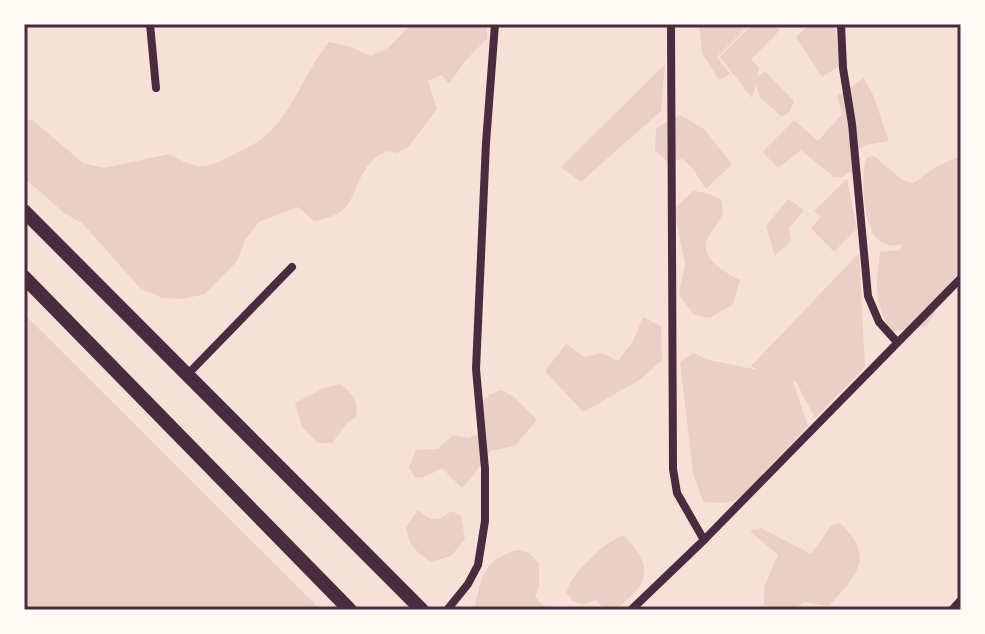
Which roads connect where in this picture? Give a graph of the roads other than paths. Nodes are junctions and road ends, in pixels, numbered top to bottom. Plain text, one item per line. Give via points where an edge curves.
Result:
1 (150, 24) edge
2 (495, 24) edge
3 (671, 24) edge
4 (841, 24) edge
5 (156, 88) dead end
6 (24, 211) edge
7 (292, 267) dead end
8 (24, 277) edge
9 (961, 278) edge
10 (897, 342) junction
11 (187, 375) junction
12 (704, 540) junction
13 (961, 600) edge
14 (350, 610) edge
15 (422, 610) edge
16 (447, 610) edge
17 (631, 610) edge
18 (952, 610) edge

1 - 5 street
2 - 16 street via 476,369 485,521 478,565
3 - 12 street via 673,469 677,493
4 - 10 street via 868,296 879,322
6 - 11 street
7 - 11 street
8 - 14 street
9 - 10 street
10 - 12 street
11 - 15 street
12 - 17 street
13 - 18 street

